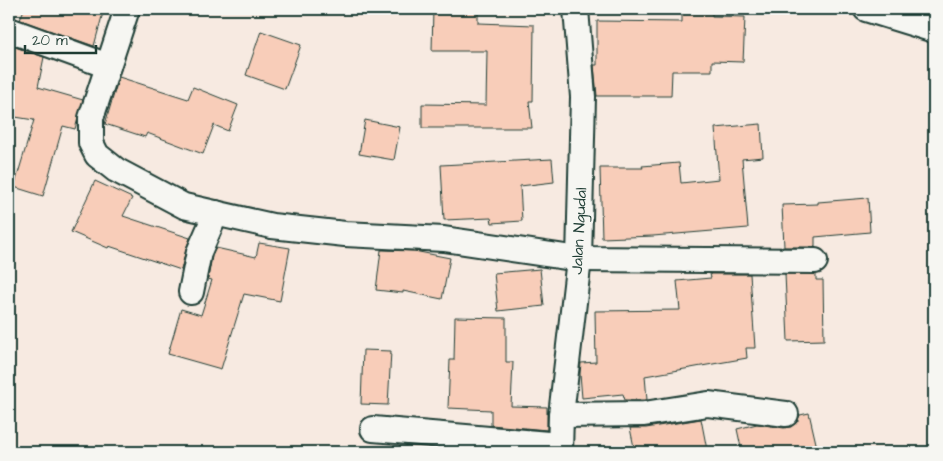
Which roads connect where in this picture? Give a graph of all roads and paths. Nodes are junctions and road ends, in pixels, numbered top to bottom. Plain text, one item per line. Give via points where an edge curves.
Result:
1 (127, 9) edge
2 (576, 9) edge
3 (866, 9) edge
4 (933, 29) edge
5 (9, 30) edge
6 (108, 66) junction
7 (216, 213) junction
8 (579, 259) junction
9 (814, 261) dead end
10 (191, 292) dead end
11 (786, 414) dead end
12 (561, 415) junction
13 (373, 429) dead end
14 (560, 449) edge

1 - 6 street
2 - 8 street, Jalan Ngudal via 583,97
3 - 4 street
5 - 6 street
6 - 7 street via 91,118 91,143 97,155 116,170 184,206
7 - 8 street via 272,226 345,234 444,238
7 - 10 street via 199,252
8 - 9 street
8 - 12 street, Jalan Ngudal
11 - 12 street via 708,404 644,414
12 - 14 street, Jalan Ngudal
13 - 14 street

